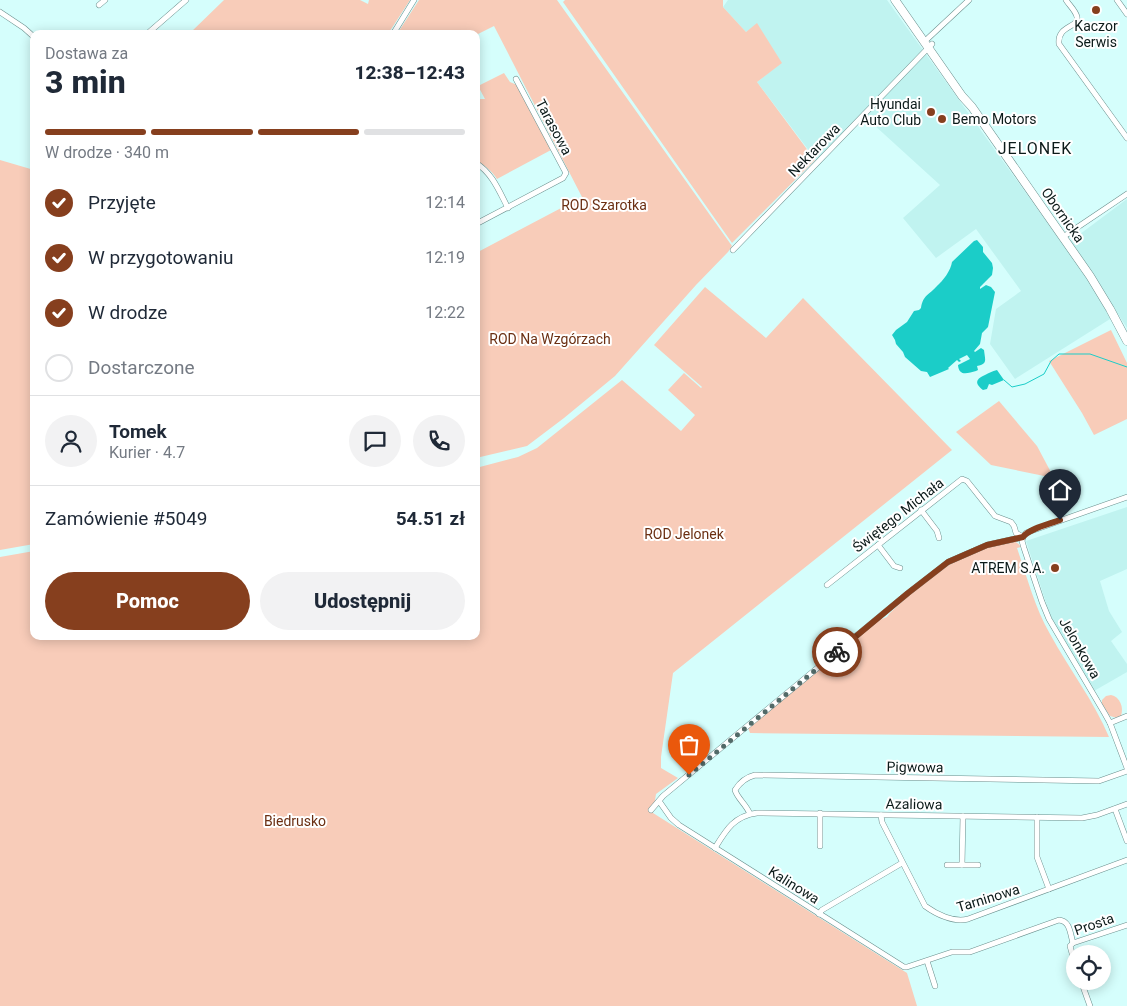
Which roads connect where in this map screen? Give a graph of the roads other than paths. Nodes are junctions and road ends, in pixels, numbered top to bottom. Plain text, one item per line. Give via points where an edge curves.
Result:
1 (105, 0) edge
2 (186, 0) edge
3 (414, 0) edge
4 (894, 0) edge
5 (901, 0) edge
6 (969, 0) edge
7 (1066, 0) edge
8 (1117, 0) edge
9 (99, 5) dead end
10 (0, 12) edge
11 (1127, 14) edge
12 (152, 30) edge
13 (395, 30) edge
14 (30, 33) edge
15 (928, 43) junction
16 (516, 79) dead end
17 (1127, 138) edge
18 (480, 166) edge
19 (1127, 194) edge
20 (508, 208) junction
21 (480, 222) edge
22 (1063, 237) junction
23 (733, 250) dead end
24 (1127, 340) edge
25 (1127, 497) edge
26 (921, 510) junction
27 (1023, 537) junction
28 (939, 538) dead end
29 (878, 545) junction
30 (900, 568) dead end
31 (827, 586) dead end
32 (1127, 716) edge
33 (1110, 723) junction
34 (1127, 769) edge
35 (659, 801) junction
36 (1127, 804) edge
37 (1115, 809) junction
38 (651, 810) dead end
39 (750, 814) junction
40 (820, 814) junction
41 (882, 815) junction
42 (963, 816) junction
43 (1037, 817) junction
44 (1127, 841) edge
45 (820, 846) dead end
46 (715, 848) junction
47 (1127, 860) edge
48 (902, 863) junction
49 (947, 864) dead end
50 (962, 865) junction
51 (978, 865) dead end
52 (1049, 889) junction
53 (819, 914) junction
54 (1127, 925) edge
55 (1071, 944) joint
56 (927, 961) junction
57 (936, 986) dead end
58 (1084, 990) edge
59 (1090, 1006) edge

1 - 9 street
2 - 12 street
3 - 13 street
4 - 15 main road, Obornicka
5 - 15 main road, Obornicka
6 - 15 street, Nektarowa
7 - 17 street via 1077,19 1061,33 1058,44
8 - 11 street
10 - 14 street
15 - 22 main road, Obornicka
15 - 23 street, Nektarowa
16 - 20 street, Tarasowa via 566,173 563,178
18 - 20 street via 493,179
19 - 22 street
20 - 21 street, Tarasowa
22 - 24 main road, Obornicka via 1101,293
25 - 27 street via 1031,531
26 - 27 street, Świętego Michała via 962,479 966,480 995,516 1011,522
26 - 28 street
26 - 29 street, Świętego Michała
27 - 33 street, Jelonkowa via 1050,620
27 - 35 street via 987,545 948,562
29 - 30 street via 894,566
29 - 31 street, Świętego Michała
32 - 33 street
33 - 34 street, Jelonkowa
34 - 39 street, Pigwowa via 1099,781 749,776 735,790
35 - 38 street
35 - 46 street, Kalinowa via 679,825
36 - 37 street, Azaliowa
37 - 43 street, Azaliowa via 1082,818
37 - 44 street
39 - 40 street, Azaliowa
39 - 46 street, Azaliowa via 727,828
40 - 41 street, Azaliowa
40 - 45 street
41 - 42 street, Azaliowa
41 - 48 street, Tarninowa via 882,822
42 - 43 street, Azaliowa
42 - 50 street
43 - 52 street via 1037,856
46 - 53 street, Kalinowa
47 - 52 street, Tarninowa
48 - 52 street, Tarninowa via 924,906 958,921
48 - 53 street
49 - 50 street
50 - 51 street
53 - 56 street, Kalinowa via 904,967
54 - 55 street, Prosta
55 - 56 street, Kalinowa via 1067,923 1059,920 970,952 952,952
56 - 57 street
58 - 59 street

